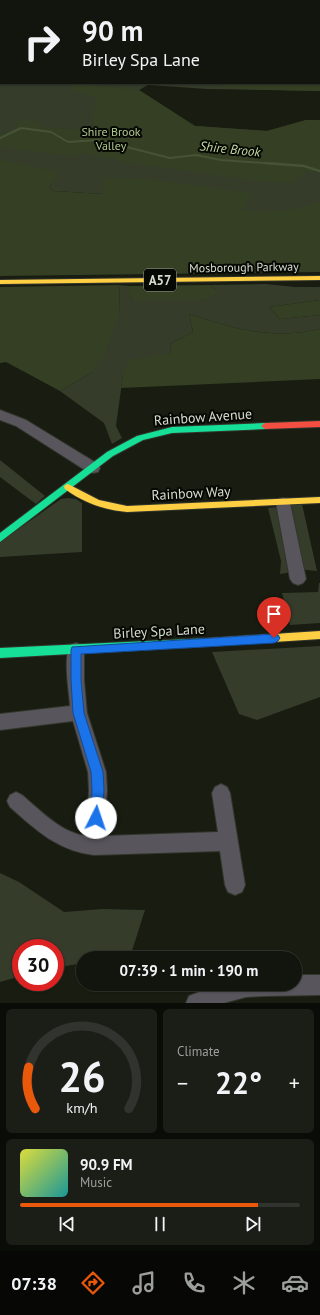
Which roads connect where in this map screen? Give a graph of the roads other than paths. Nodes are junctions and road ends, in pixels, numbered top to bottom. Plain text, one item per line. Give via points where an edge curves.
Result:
1 (320, 278) edge
2 (0, 282) edge
3 (0, 415) edge
4 (320, 424) edge
5 (93, 468) junction
6 (68, 487) junction
7 (320, 500) edge
8 (283, 503) junction
9 (0, 538) edge
10 (298, 578) dead end
11 (320, 635) edge
12 (76, 650) junction
13 (0, 653) edge
14 (79, 713) junction
15 (0, 722) edge
16 (221, 793) dead end
17 (16, 801) dead end
18 (229, 841) junction
19 (94, 846) junction
20 (236, 885) dead end
21 (320, 985) edge
22 (196, 1003) edge

1 - 2 main road, Mosborough Parkway / A57
3 - 5 street via 21,423
4 - 5 main road, Rainbow Avenue via 160,432 138,438 123,446
5 - 6 main road, Rainbow Avenue
6 - 8 main road, Rainbow Way via 92,502 127,510
6 - 9 main road, Rainbow Avenue
7 - 8 main road, Rainbow Way
8 - 10 street
11 - 12 main road, Birley Spa Lane
12 - 13 main road, Birley Spa Lane
12 - 14 street
14 - 15 street
14 - 19 street via 97,772
16 - 18 street
17 - 19 street via 57,835 80,845
18 - 19 street
18 - 20 street
21 - 22 street via 244,988

